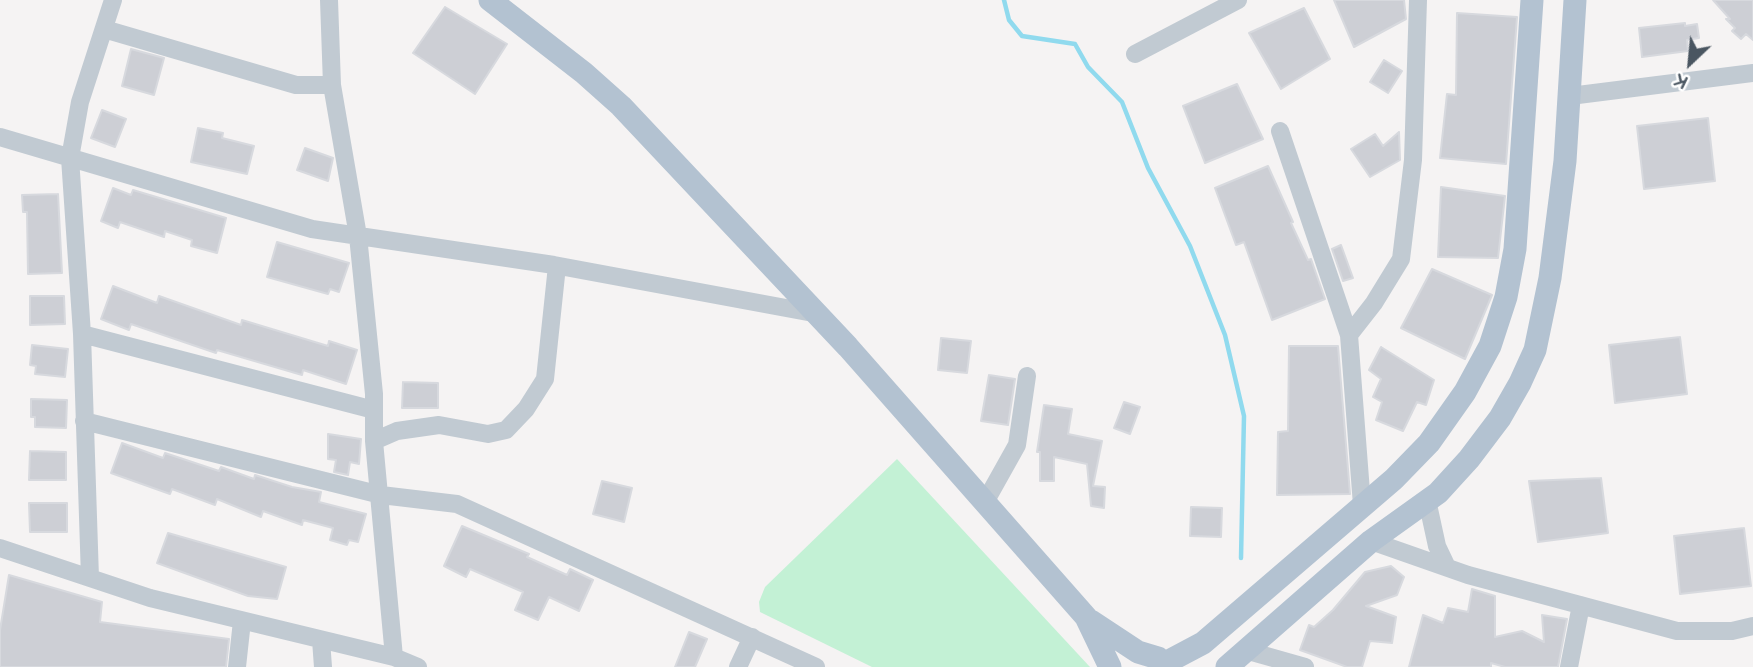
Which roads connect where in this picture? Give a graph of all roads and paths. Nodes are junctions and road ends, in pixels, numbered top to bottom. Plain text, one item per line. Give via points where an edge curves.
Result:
1 (113, 0) edge
2 (329, 0) edge
3 (490, 0) edge
4 (1238, 0) edge
5 (1418, 0) edge
6 (1532, 0) edge
7 (1575, 0) edge
8 (104, 29) junction
9 (1135, 54) dead end
10 (1753, 74) edge
11 (331, 85) junction
12 (1570, 96) junction
13 (1280, 131) dead end
14 (0, 137) edge
15 (71, 158) junction
16 (358, 236) junction
17 (557, 266) junction
18 (813, 313) junction
19 (82, 334) junction
20 (1349, 335) junction
21 (1027, 376) dead end
22 (374, 410) junction
23 (83, 421) junction
24 (374, 441) junction
25 (382, 495) junction
26 (1427, 500) junction
27 (984, 504) junction
28 (1362, 505) junction
29 (1371, 541) junction
30 (0, 548) edge
31 (1447, 567) junction
32 (90, 578) junction
33 (1581, 605) junction
34 (1086, 617) junction
35 (242, 621) junction
36 (1753, 626) edge
37 (752, 637) junction
38 (321, 640) junction
39 (394, 657) junction
40 (1257, 658) edge
41 (1172, 662) edge
42 (237, 667) edge
43 (323, 667) edge
44 (418, 667) edge
45 (738, 667) edge
46 (816, 667) edge
47 (1110, 667) edge
48 (1134, 667) edge
49 (1227, 667) edge
50 (1305, 667) edge
51 (1569, 667) edge

1 - 8 street
2 - 11 street
3 - 18 main road via 629,114
4 - 9 street
5 - 20 street via 1413,160 1401,259
6 - 28 main road via 1515,249 1490,346 1447,421 1394,479
7 - 12 main road
8 - 11 street via 296,85
8 - 15 street via 80,102
10 - 12 street
11 - 16 street
12 - 26 main road via 1550,278 1535,350 1500,418 1469,459
13 - 20 street
14 - 15 street
15 - 16 street via 312,229
15 - 19 street
16 - 17 street
16 - 22 street
17 - 18 street
17 - 24 street via 545,379 506,430 488,433 439,425 397,431
18 - 27 main road
19 - 22 street
19 - 23 street
20 - 28 street
21 - 27 street via 1017,445
22 - 24 street
23 - 25 street
23 - 32 street
24 - 25 street
25 - 37 street via 457,503
25 - 39 street
26 - 29 main road
26 - 31 street via 1437,546
27 - 34 main road
28 - 41 main road via 1203,643
29 - 31 street
29 - 40 main road
30 - 32 street
31 - 33 street
32 - 35 street
33 - 36 street via 1677,631 1732,631
33 - 51 street
34 - 41 main road via 1138,652
34 - 47 main road
35 - 38 street
35 - 42 street
37 - 45 street
37 - 46 street
38 - 39 street
38 - 43 street
39 - 44 street
40 - 49 main road
40 - 50 street
41 - 48 main road

